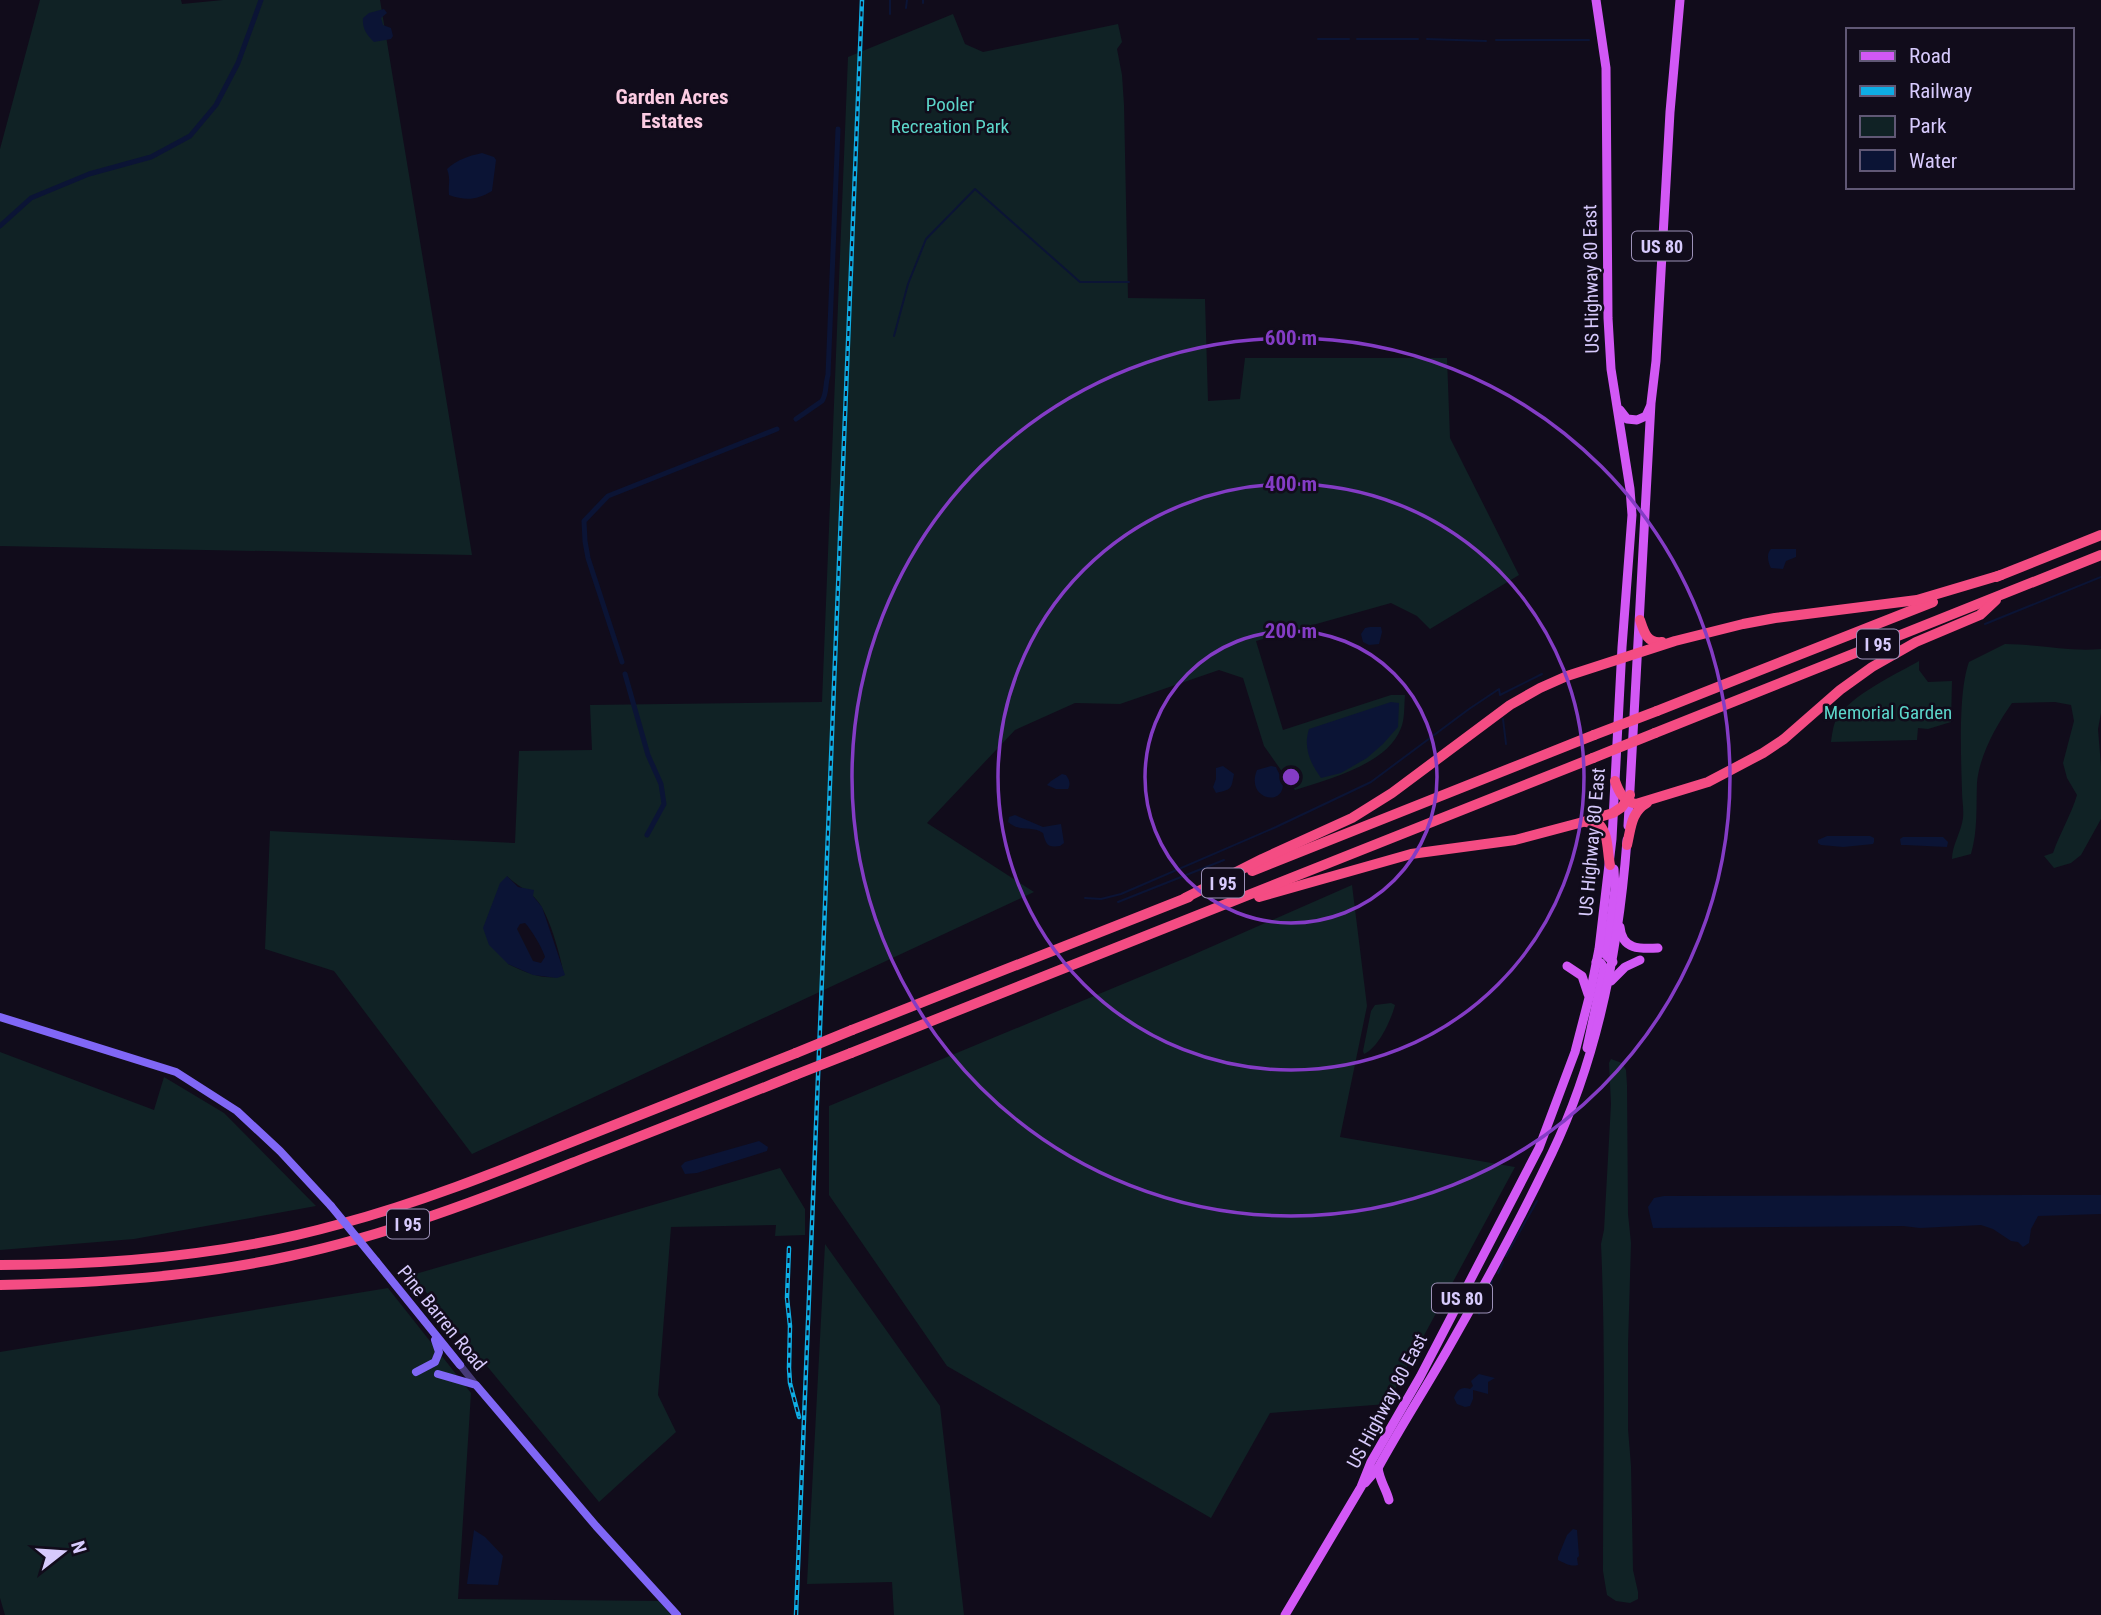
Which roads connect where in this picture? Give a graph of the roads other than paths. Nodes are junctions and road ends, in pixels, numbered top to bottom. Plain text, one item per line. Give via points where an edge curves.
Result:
1 (1596, 0) edge
2 (1680, 0) edge
3 (1615, 395) junction
4 (1651, 403) junction
5 (2101, 535) edge
6 (2101, 555) edge
7 (2001, 575) junction
8 (2002, 595) junction
9 (1640, 620) junction
10 (1675, 641) junction
11 (1638, 653) junction
12 (1622, 659) junction
13 (1615, 781) junction
14 (1629, 799) junction
15 (1655, 799) junction
16 (1613, 813) junction
17 (1583, 822) junction
18 (1612, 839) junction
19 (1627, 845) junction
20 (1610, 865) junction
21 (1185, 898) junction
22 (1219, 907) junction
23 (1620, 920) junction
24 (1658, 948) dead end
25 (1640, 960) dead end
26 (1596, 962) junction
27 (1613, 962) junction
28 (1567, 966) dead end
29 (1608, 985) junction
30 (1589, 997) junction
31 (0, 1017) edge
32 (1581, 1079) junction
33 (0, 1265) edge
34 (0, 1285) edge
35 (418, 1314) junction
36 (460, 1365) joint
37 (416, 1372) dead end
38 (438, 1374) dead end
39 (476, 1385) junction
40 (1378, 1468) junction
41 (1361, 1487) junction
42 (1390, 1500) dead end
43 (677, 1615) edge
44 (1285, 1615) edge

1 - 3 main road, US Highway 80 East / US 80 via 1606,68 1608,318
2 - 4 main road, US Highway 80 East / US 80
3 - 4 main road via 1621,413 1630,420 1646,416
3 - 12 main road, US Highway 80 East / US 80 via 1632,515
4 - 9 main road, US Highway 80 East / US 80
5 - 7 highway, I 95
6 - 8 highway, I 95
7 - 10 highway via 1917,600 1774,618
7 - 21 highway, I 95, bridge
8 - 15 highway via 1980,615 1872,667 1763,753 1708,782
8 - 22 highway, I 95, bridge
9 - 10 highway via 1650,641
9 - 11 main road, US Highway 80 East / US 80
10 - 11 highway
11 - 12 highway
11 - 14 main road, US Highway 80 East / US 80
12 - 13 main road, US Highway 80 East / US 80
12 - 21 highway via 1540,688 1352,818
13 - 14 highway
13 - 16 main road, US Highway 80 East / US 80
14 - 15 highway via 1636,804
14 - 16 highway
14 - 19 main road, US Highway 80 East / US 80
15 - 19 highway via 1633,816
16 - 17 highway
16 - 18 main road, US Highway 80 East / US 80
17 - 20 highway via 1603,828
17 - 22 highway via 1516,839 1410,854
18 - 20 main road, US Highway 80 East / US 80
18 - 27 main road via 1615,889 1606,955
19 - 23 main road, US Highway 80 East / US 80
20 - 26 main road, US Highway 80 East / US 80
21 - 33 highway, I 95, bridge via 461,1186 339,1225 130,1261
22 - 34 highway, I 95, bridge via 487,1197 408,1224 290,1256 213,1270 85,1283
23 - 24 main road via 1620,933 1631,947
23 - 27 main road, US Highway 80 East / US 80
25 - 29 main road via 1621,969
26 - 30 main road, US Highway 80 East / US 80
26 - 32 main road via 1604,968
27 - 29 main road, US Highway 80 East / US 80
28 - 30 main road via 1582,976
29 - 32 main road, US Highway 80 East / US 80
30 - 41 main road, US Highway 80 East / US 80 via 1575,1052 1539,1148
31 - 35 main road, Pine Barren Road, bridge via 176,1072 237,1111 331,1206
32 - 40 main road, US Highway 80 East / US 80 via 1528,1202
35 - 36 main road, Pine Barren Road
35 - 37 main road via 439,1352 435,1362
36 - 39 street, Pine Barren Road
38 - 39 main road
39 - 43 main road, Pine Barren Road
40 - 41 main road, US 80
40 - 42 main road
41 - 44 main road, US Highway 80 East / US 80

